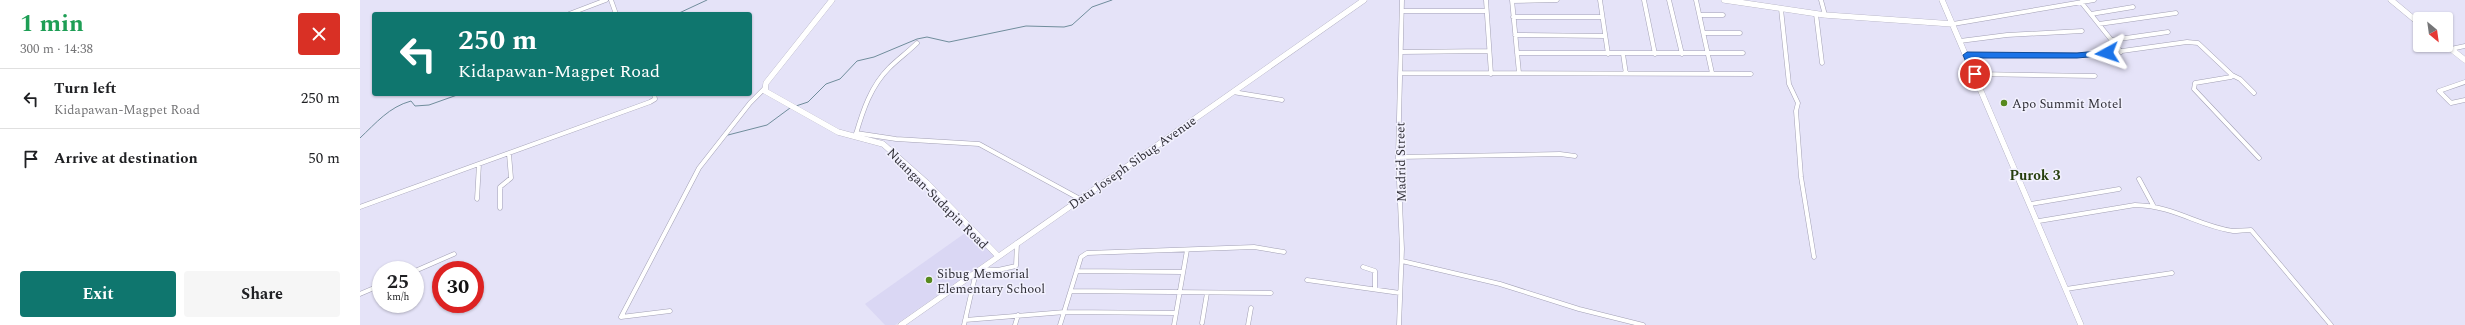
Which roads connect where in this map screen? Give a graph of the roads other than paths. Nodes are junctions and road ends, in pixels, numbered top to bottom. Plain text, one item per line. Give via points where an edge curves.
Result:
1 (606, 0) edge
2 (611, 0) edge
3 (832, 0) edge
4 (1364, 0) edge
5 (1402, 0) edge
6 (1486, 0) edge
7 (1512, 0) edge
8 (1557, 0) edge
9 (1600, 0) edge
10 (1644, 0) edge
11 (1669, 0) edge
12 (1696, 0) edge
13 (1724, 0) edge
14 (1821, 0) edge
15 (1942, 0) edge
16 (2094, 0) edge
17 (2391, 0) edge
18 (2082, 2) junction
19 (2133, 7) dead end
20 (1780, 9) junction
21 (1403, 11) junction
22 (1486, 11) junction
23 (574, 12) edge
24 (615, 12) edge
25 (2176, 13) dead end
26 (1816, 14) junction
27 (2091, 14) junction
28 (1700, 15) junction
29 (1723, 15) dead end
30 (1824, 15) junction
31 (1513, 17) junction
32 (1602, 17) junction
33 (2413, 18) edge
34 (1953, 24) junction
35 (2099, 24) junction
36 (2082, 30) dead end
37 (2168, 32) dead end
38 (1705, 33) junction
39 (1740, 33) dead end
40 (1515, 35) junction
41 (1605, 36) junction
42 (2112, 40) junction
43 (1960, 41) junction
44 (917, 43) dead end
45 (2465, 46) edge
46 (2453, 49) edge
47 (1489, 51) junction
48 (2453, 51) edge
49 (1401, 52) junction
50 (2121, 52) junction
51 (1517, 53) junction
52 (1709, 53) junction
53 (1743, 53) dead end
54 (1608, 54) junction
55 (1623, 54) junction
56 (1655, 54) junction
57 (1682, 54) junction
58 (1967, 55) junction
59 (2465, 60) edge
60 (1822, 63) dead end
61 (1400, 73) junction
62 (1519, 73) junction
63 (1712, 73) junction
64 (1491, 74) junction
65 (1626, 74) junction
66 (1751, 74) dead end
67 (1975, 74) junction
68 (2232, 75) junction
69 (2095, 76) dead end
70 (2465, 82) edge
71 (764, 89) junction
72 (1233, 92) junction
73 (2254, 93) dead end
74 (655, 96) edge
75 (1282, 100) dead end
76 (2465, 100) edge
77 (856, 135) junction
78 (509, 154) junction
79 (1576, 156) dead end
80 (1398, 157) junction
81 (2259, 158) dead end
82 (479, 164) junction
83 (2139, 179) dead end
84 (2119, 189) dead end
85 (1080, 198) junction
86 (476, 199) dead end
87 (2031, 204) junction
88 (2153, 205) junction
89 (360, 207) edge
90 (500, 208) dead end
91 (2039, 221) junction
92 (1017, 243) junction
93 (1187, 250) junction
94 (1284, 252) dead end
95 (454, 254) dead end
96 (998, 256) junction
97 (1814, 257) dead end
98 (1402, 261) junction
99 (424, 267) edge
100 (1363, 267) dead end
101 (978, 270) junction
102 (1077, 271) junction
103 (1182, 272) junction
104 (2172, 273) dead end
105 (1307, 280) dead end
106 (372, 289) edge
107 (1375, 289) junction
108 (2066, 289) junction
109 (1071, 291) junction
110 (1178, 293) junction
111 (1207, 293) junction
112 (1271, 293) dead end
113 (1400, 293) junction
114 (360, 294) edge
115 (1251, 308) dead end
116 (670, 311) dead end
117 (1065, 312) junction
118 (1175, 313) junction
119 (1018, 315) junction
120 (965, 323) edge
121 (1202, 323) dead end
122 (901, 325) edge
123 (1015, 325) edge
124 (1060, 325) edge
125 (1174, 325) edge
126 (1248, 325) edge
127 (1399, 325) edge
128 (1643, 325) edge
129 (2081, 325) edge
130 (2330, 325) edge

1 - 23 street
2 - 24 street
3 - 71 main road
4 - 72 main road, Datu Joseph Sibug Avenue
5 - 21 street, Madrid Street
6 - 22 street
7 - 8 street
7 - 31 street
9 - 32 street
10 - 56 street
11 - 57 street
12 - 28 street
13 - 20 main road
14 - 30 street
15 - 34 main road
16 - 18 street
17 - 33 main road
18 - 27 street
18 - 34 street
19 - 27 street
20 - 26 main road
20 - 97 street via 1789,84 1798,102 1796,111 1801,177
21 - 22 street
21 - 49 street, Madrid Street
22 - 47 street
25 - 35 street
26 - 30 main road
26 - 60 street
27 - 35 street
28 - 29 street
28 - 38 street
30 - 34 main road
31 - 32 street
31 - 40 street
32 - 41 street
34 - 43 main road
35 - 42 street
36 - 43 street
37 - 42 street
38 - 39 street
38 - 52 street
40 - 41 street
40 - 51 street
41 - 54 street
42 - 50 street
43 - 58 main road
44 - 77 street via 905,56 888,68 877,82 868,98
45 - 46 street
47 - 49 street
47 - 64 street
48 - 59 main road
49 - 61 street, Madrid Street
50 - 58 street via 2077,55
50 - 68 street via 2195,42 2205,48
51 - 54 street
51 - 62 street
52 - 53 street
52 - 57 street
52 - 63 street
54 - 55 street
55 - 56 street
55 - 65 street
56 - 57 street
58 - 67 main road
61 - 64 street
61 - 80 street, Madrid Street
62 - 64 street
62 - 65 street
63 - 65 street
63 - 66 street
67 - 69 street
67 - 87 main road
68 - 73 street
68 - 81 street via 2197,82 2193,86
70 - 76 street via 2439,91 2451,103
71 - 77 main road, Nuangan-Sudapin Road via 775,98 831,129
71 - 116 street via 699,168 622,317
72 - 75 street
72 - 85 main road, Datu Joseph Sibug Avenue
74 - 78 street via 656,98 650,102
77 - 85 street via 979,144
77 - 96 main road, Nuangan-Sudapin Road via 879,142 893,152
78 - 82 street
78 - 90 street via 511,178 500,187
79 - 80 street via 1560,154
80 - 98 street, Madrid Street
82 - 86 street
82 - 89 street
83 - 88 street
84 - 87 street
85 - 92 main road, Datu Joseph Sibug Avenue
87 - 91 main road
88 - 91 street via 2135,205
88 - 130 street via 2182,212 2231,231 2248,229 2254,232
91 - 108 main road
92 - 96 main road, Datu Joseph Sibug Avenue
92 - 101 street via 1016,266 998,270
93 - 94 street via 1254,247
93 - 102 street via 1087,253 1081,257
93 - 103 street
95 - 99 street
96 - 101 main road, Datu Joseph Sibug Avenue
98 - 113 street, Madrid Street
98 - 128 street via 1500,284 1579,309
100 - 107 street via 1375,271
101 - 120 street
101 - 122 main road, Datu Joseph Sibug Avenue
102 - 103 street
102 - 109 street
103 - 110 street
104 - 108 street
105 - 107 street
106 - 114 street
107 - 113 street
108 - 129 main road
109 - 110 street
109 - 117 street
110 - 111 street
110 - 118 street
111 - 112 street
111 - 121 street
113 - 127 street, Madrid Street
115 - 126 street
117 - 118 street
117 - 119 street
117 - 124 street
118 - 125 street
119 - 120 street
119 - 123 street

